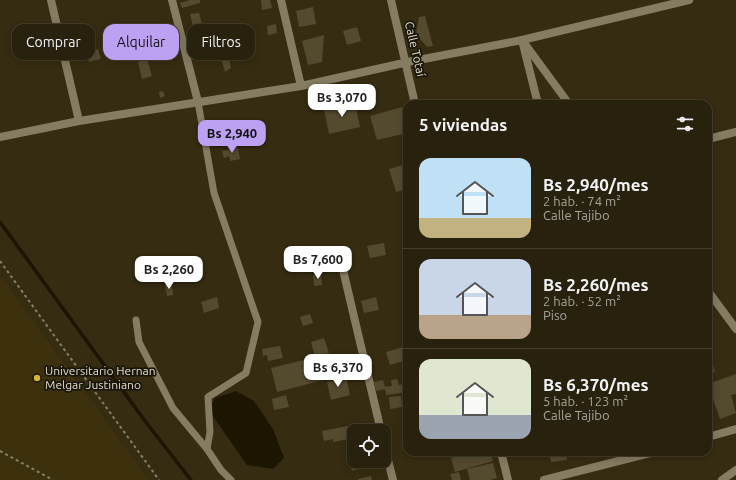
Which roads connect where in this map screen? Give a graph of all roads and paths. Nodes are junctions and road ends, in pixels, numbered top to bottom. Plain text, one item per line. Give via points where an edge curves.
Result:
1 (51, 0) edge
2 (172, 0) edge
3 (280, 0) edge
4 (391, 0) edge
5 (689, 0) edge
6 (522, 40) junction
7 (405, 63) junction
8 (301, 86) junction
9 (414, 100) edge
10 (537, 100) edge
11 (566, 100) edge
12 (198, 102) junction
13 (79, 121) junction
14 (736, 132) edge
15 (0, 137) edge
16 (712, 138) edge
17 (340, 253) dead end
18 (0, 261) edge
19 (712, 296) edge
20 (136, 320) dead end
21 (736, 329) edge
22 (379, 424) edge
23 (736, 429) edge
24 (712, 436) edge
25 (207, 449) junction
26 (0, 451) edge
27 (502, 456) edge
28 (627, 456) edge
29 (389, 468) edge
30 (736, 470) edge
31 (53, 480) edge
32 (159, 480) edge
33 (231, 480) edge
34 (392, 480) edge
35 (508, 480) edge
36 (544, 480) edge
37 (722, 480) edge

1 - 13 street
2 - 12 street
3 - 8 street
4 - 7 street, Calle Totaí
5 - 6 street
6 - 7 street
6 - 10 street
6 - 11 street
7 - 8 street
7 - 9 street, Calle Totaí
8 - 12 street
12 - 13 street
12 - 25 lane via 214,193 258,322 246,373 208,397 210,432
13 - 15 street
14 - 16 street
17 - 22 street
18 - 32 path
19 - 21 street
20 - 25 lane via 139,342 173,408
23 - 24 street
25 - 33 lane
26 - 31 path
27 - 35 street
28 - 36 street
29 - 34 street
30 - 37 street

